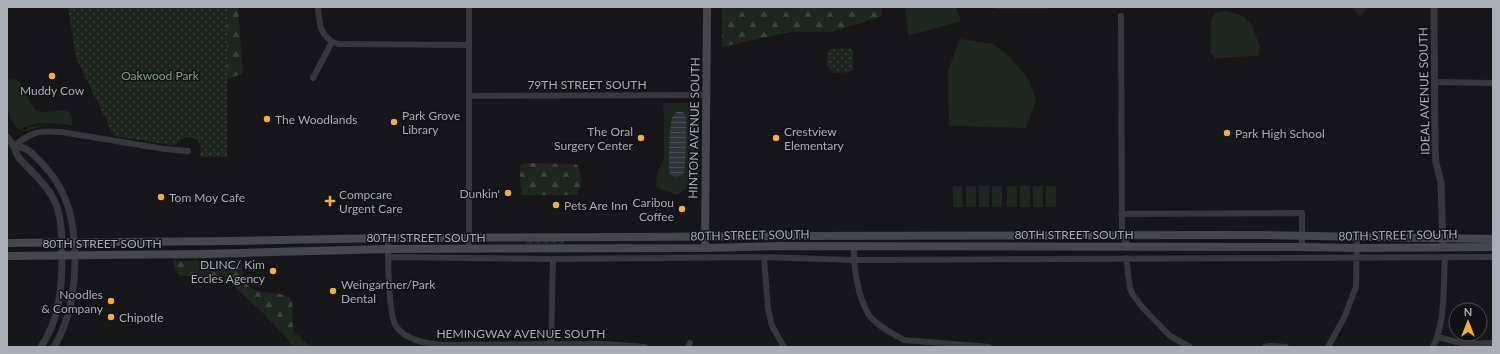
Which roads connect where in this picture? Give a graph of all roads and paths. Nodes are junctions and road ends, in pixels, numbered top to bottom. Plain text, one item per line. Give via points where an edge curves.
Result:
1 (318, 7) edge
2 (468, 7) edge
3 (707, 7) edge
4 (1434, 7) edge
5 (1121, 16) dead end
6 (332, 42) junction
7 (469, 45) junction
8 (313, 78) dead end
9 (1435, 82) junction
10 (1493, 83) edge
11 (706, 95) junction
12 (469, 96) junction
13 (7, 137) edge
14 (14, 146) junction
15 (188, 151) dead end
16 (1121, 214) junction
17 (1302, 235) junction
18 (1122, 236) junction
19 (1358, 236) junction
20 (468, 237) junction
21 (705, 237) junction
22 (388, 238) junction
23 (1493, 239) edge
24 (62, 242) junction
25 (74, 242) junction
26 (1443, 242) junction
27 (7, 243) edge
28 (854, 246) junction
29 (1129, 246) junction
30 (1302, 247) junction
31 (1493, 247) edge
32 (705, 248) junction
33 (1357, 248) junction
34 (469, 249) junction
35 (388, 253) junction
36 (62, 255) junction
37 (75, 255) junction
38 (7, 256) edge
39 (764, 257) junction
40 (1357, 257) junction
41 (1445, 257) junction
42 (1493, 257) edge
43 (1126, 258) junction
44 (553, 259) junction
45 (853, 260) junction
46 (1438, 337) junction
47 (1493, 343) edge
48 (551, 346) edge
49 (41, 347) edge
50 (54, 347) edge
51 (645, 347) edge
52 (784, 347) edge
53 (989, 347) edge
54 (1190, 347) edge
55 (1265, 347) edge
56 (1286, 347) edge
57 (1328, 347) edge
58 (1433, 347) edge

1 - 6 street via 321,29
2 - 7 street
3 - 11 main road, HINTON AVENUE SOUTH
4 - 9 street, IDEAL AVENUE SOUTH
5 - 16 street
6 - 7 street via 345,45
6 - 8 street
7 - 12 street
9 - 10 street
9 - 26 street, IDEAL AVENUE SOUTH via 1435,149 1441,183
11 - 12 street, 79TH STREET SOUTH
11 - 21 main road, HINTON AVENUE SOUTH
12 - 20 street
13 - 14 street
14 - 15 street via 32,134 48,131
14 - 24 street via 18,157 39,178 54,200
14 - 25 street via 26,148 60,187 71,216
16 - 17 street via 1302,213
16 - 18 street
17 - 18 main road, 80TH STREET SOUTH
17 - 19 main road, 80TH STREET SOUTH
17 - 30 street
18 - 21 main road, 80TH STREET SOUTH
18 - 29 street
19 - 26 main road, 80TH STREET SOUTH
19 - 33 street
20 - 21 main road, 80TH STREET SOUTH
20 - 22 main road, 80TH STREET SOUTH
20 - 34 street
21 - 32 main road, HINTON AVENUE SOUTH
22 - 25 main road, 80TH STREET SOUTH
22 - 35 street, HEMINGWAY AVENUE SOUTH
23 - 26 main road, 80TH STREET SOUTH
24 - 25 main road, 80TH STREET SOUTH
24 - 27 main road, 80TH STREET SOUTH
24 - 36 street
25 - 37 street
26 - 31 main road, 80TH STREET SOUTH
26 - 33 main road, 80TH STREET SOUTH
28 - 29 main road, 80TH STREET SOUTH
28 - 32 main road, 80TH STREET SOUTH
28 - 45 street
29 - 30 main road, 80TH STREET SOUTH
30 - 33 main road, 80TH STREET SOUTH
32 - 34 main road, 80TH STREET SOUTH
33 - 40 street
34 - 35 main road, 80TH STREET SOUTH
35 - 37 main road, 80TH STREET SOUTH
35 - 44 street, 80TH STREET SOUTH
35 - 48 street, HEMINGWAY AVENUE SOUTH via 392,313 396,326 405,335 426,344
36 - 37 main road, 80TH STREET SOUTH
36 - 38 main road, 80TH STREET SOUTH
36 - 49 street via 59,305 53,326
37 - 50 street via 73,298 64,328
39 - 44 street, 80TH STREET SOUTH
39 - 45 street, 80TH STREET SOUTH
39 - 52 street via 768,310 772,326
40 - 41 street, 80TH STREET SOUTH
40 - 43 street, 80TH STREET SOUTH
40 - 57 street via 1356,287 1344,318
41 - 42 street, 80TH STREET SOUTH
41 - 46 street via 1442,323
43 - 45 street, 80TH STREET SOUTH
43 - 54 street via 1133,295 1170,336
44 - 48 street
45 - 53 street via 859,290 869,315 892,334 904,340
46 - 47 street via 1465,344
46 - 58 street
48 - 51 street, HEMINGWAY AVENUE SOUTH via 604,344
55 - 56 street

